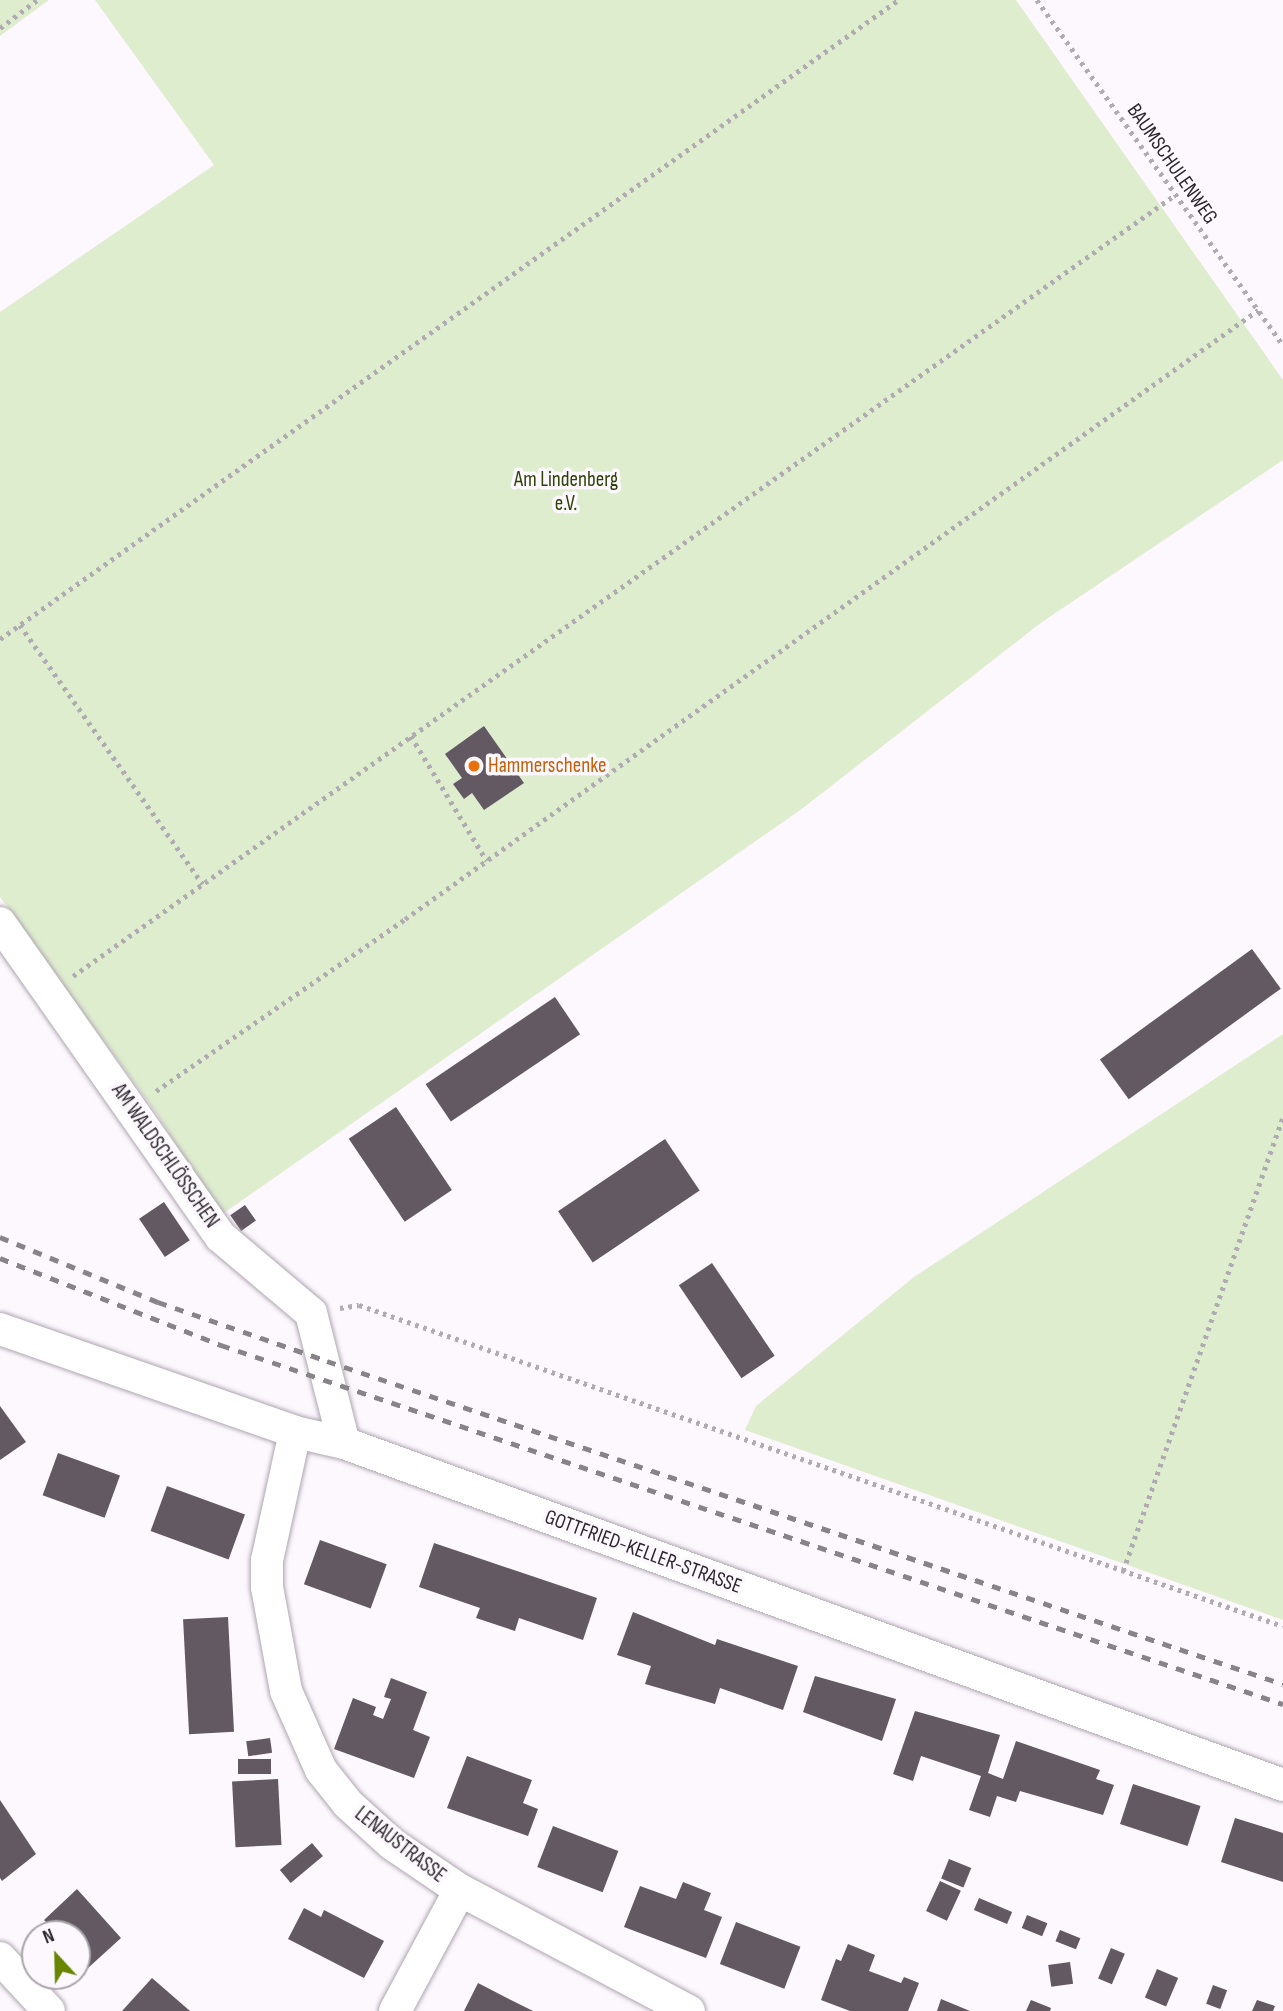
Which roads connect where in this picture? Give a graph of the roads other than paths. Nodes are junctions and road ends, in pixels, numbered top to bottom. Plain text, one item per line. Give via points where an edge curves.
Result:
1 (0, 923) edge
2 (0, 1329) edge
3 (295, 1432) junction
4 (344, 1443) junction
5 (1283, 1785) edge
6 (460, 1890) junction
7 (0, 1958) edge
8 (49, 2011) edge
9 (395, 2011) edge
10 (689, 2011) edge

1 - 4 street, AM WALDSCHLÖSSCHEN via 221,1237 312,1313
2 - 3 street, GOTTFRIED-KELLER-STRASSE
3 - 4 street, GOTTFRIED-KELLER-STRASSE
3 - 6 street, LENAUSTRASSE via 267,1560 272,1631 286,1691 321,1770 348,1804 392,1844
4 - 5 street, GOTTFRIED-KELLER-STRASSE
6 - 9 street
6 - 10 street, LENAUSTRASSE
7 - 8 street

